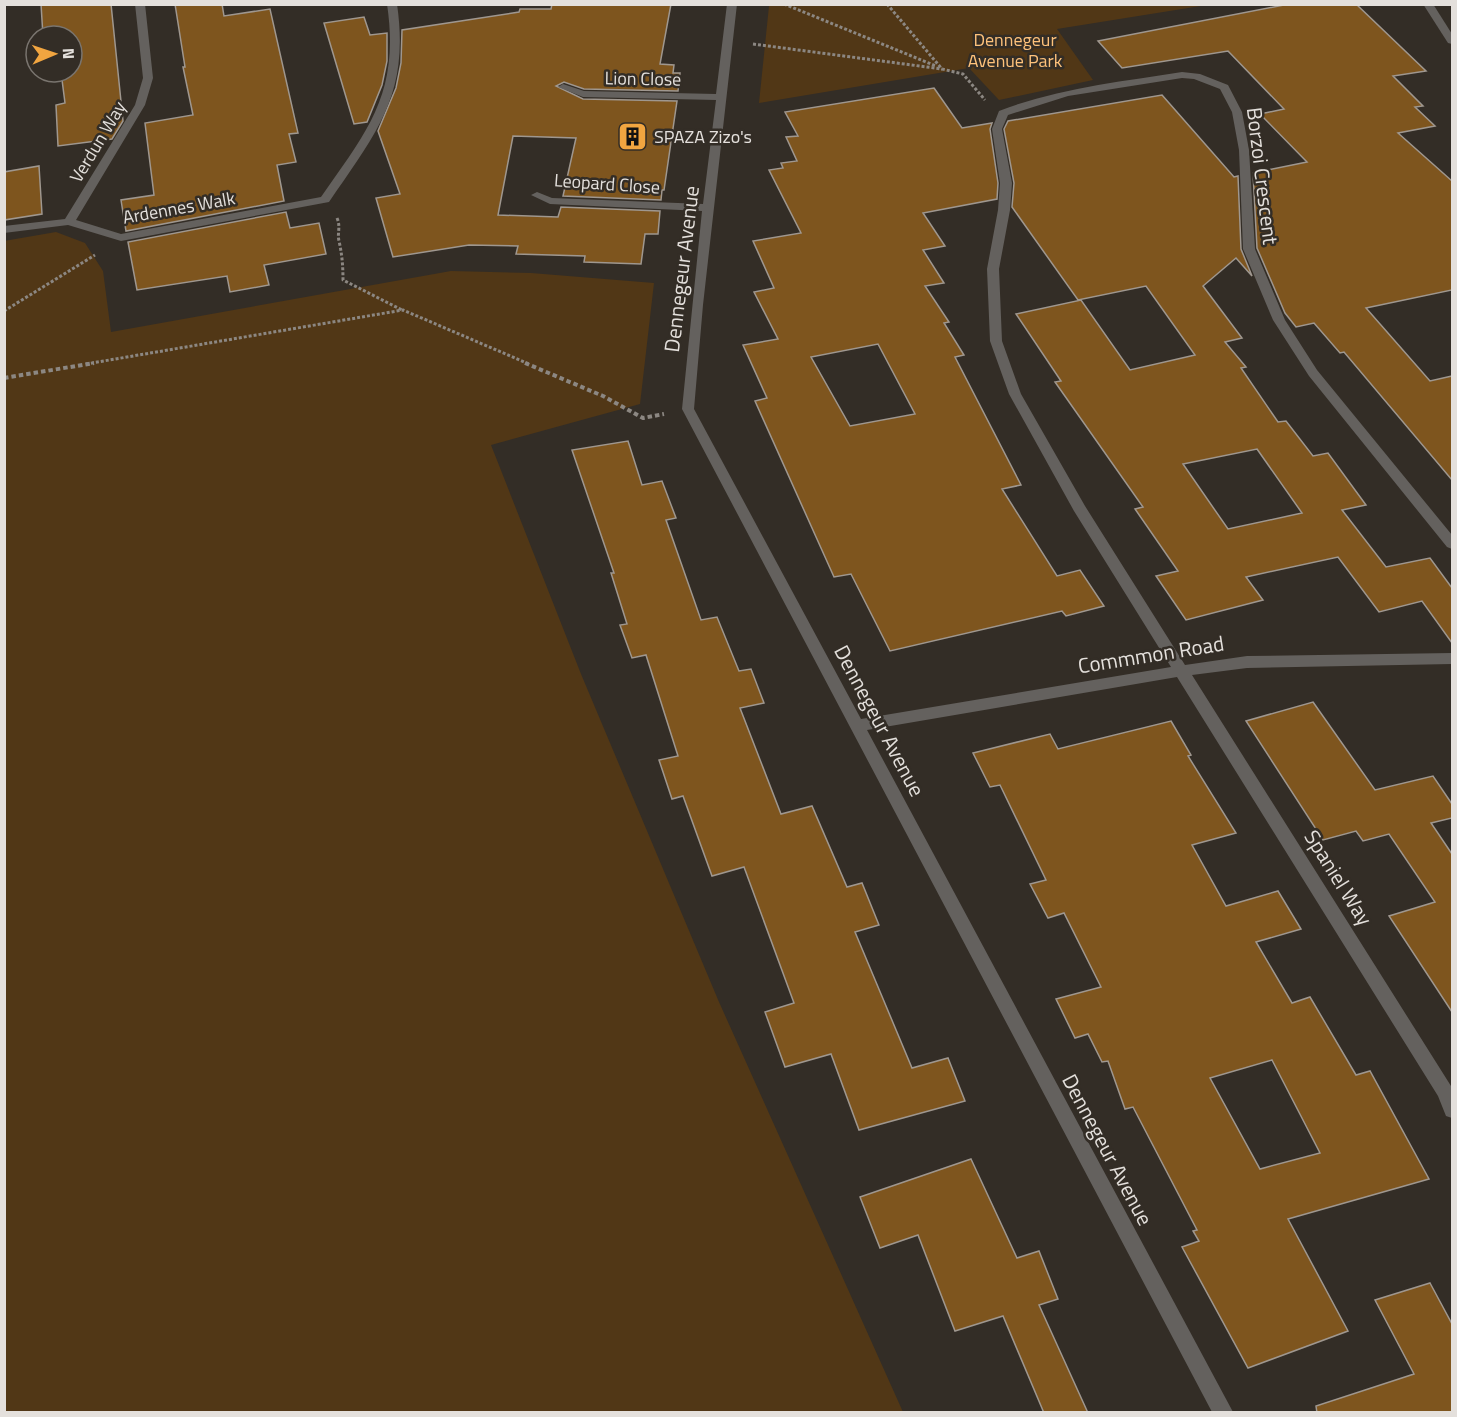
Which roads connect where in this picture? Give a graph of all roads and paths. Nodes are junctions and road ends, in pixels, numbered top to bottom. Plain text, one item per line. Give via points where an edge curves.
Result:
1 (140, 4) edge
2 (732, 4) edge
3 (784, 4) edge
4 (887, 4) edge
5 (1446, 4) edge
6 (396, 5) edge
7 (1429, 6) edge
8 (728, 41) junction
9 (1452, 41) edge
10 (942, 69) junction
11 (564, 87) dead end
12 (723, 97) junction
13 (1003, 113) junction
14 (537, 195) dead end
15 (326, 200) junction
16 (710, 208) junction
17 (69, 222) junction
18 (4, 230) edge
19 (121, 238) junction
20 (403, 310) junction
21 (4, 311) edge
22 (4, 378) edge
23 (688, 409) junction
24 (1452, 544) edge
25 (1452, 658) edge
26 (1183, 671) junction
27 (858, 726) junction
28 (1452, 1110) edge
29 (1223, 1413) edge

1 - 17 street, Verdun Way via 148,78 140,105
2 - 8 street, Dennegeur Avenue
3 - 10 path
4 - 10 path
5 - 7 street
6 - 15 street via 398,59 384,108
7 - 9 street
8 - 10 path
8 - 12 street, Dennegeur Avenue
10 - 13 path via 963,74 984,99
11 - 12 street, Lion Close via 583,94
12 - 16 street, Dennegeur Avenue
13 - 24 street, Borzoi Crescent via 1074,93 1182,75 1224,87 1238,112 1250,249 1279,320 1313,373
13 - 26 street via 997,129 1006,183 993,268 996,341 1015,394 1079,508
14 - 16 street, Leopard Close via 550,201
15 - 19 street, Ardennes Walk
15 - 20 path via 341,228 338,238 343,280
16 - 23 street, Dennegeur Avenue
17 - 18 street, Ardennes Walk
17 - 19 street, Ardennes Walk
19 - 21 path
20 - 22 path
20 - 23 path via 593,392 643,418
23 - 27 street, Dennegeur Avenue
25 - 26 street, Commmon Road via 1247,662
26 - 27 street, Commmon Road
26 - 28 street, Spaniel Way
27 - 29 street, Dennegeur Avenue

